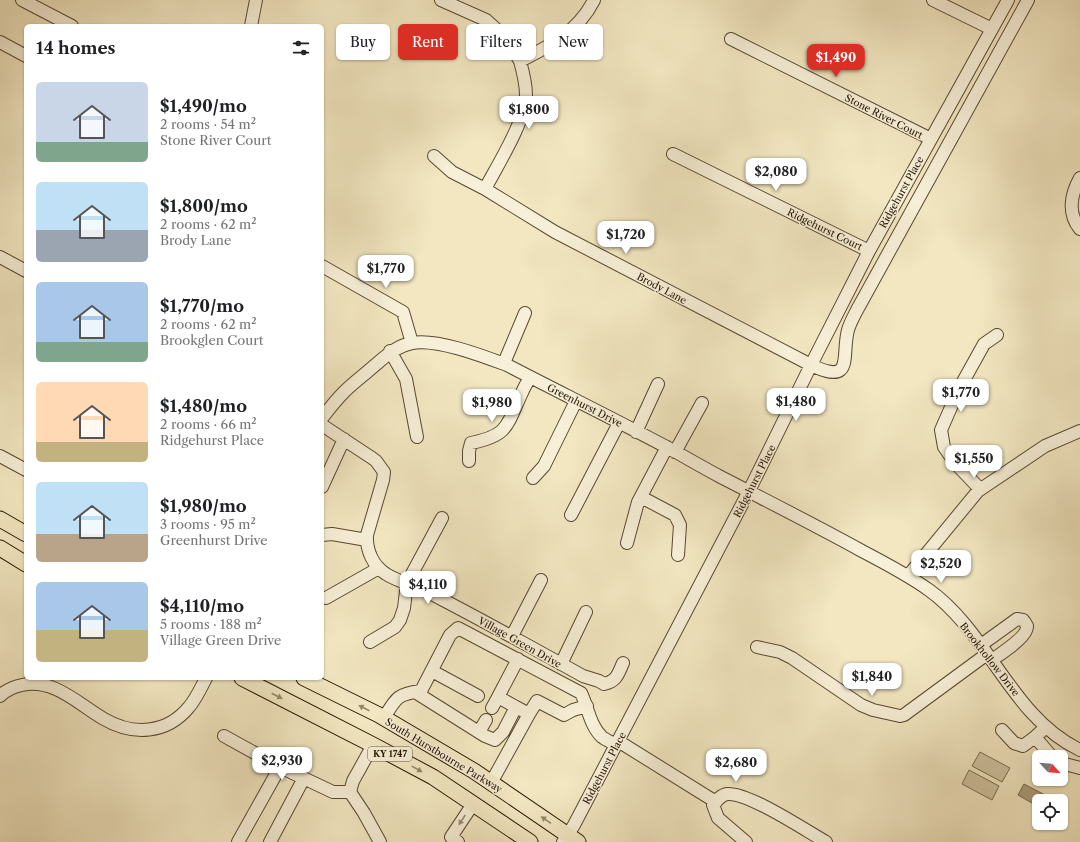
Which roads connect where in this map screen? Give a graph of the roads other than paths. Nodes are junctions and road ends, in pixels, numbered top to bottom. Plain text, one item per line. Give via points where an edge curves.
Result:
1 (22, 0) edge
2 (256, 0) edge
3 (442, 0) edge
4 (594, 0) edge
5 (932, 0) edge
6 (1008, 0) edge
7 (1028, 0) edge
8 (68, 24) edge
9 (251, 24) edge
10 (992, 29) junction
11 (731, 39) dead end
12 (0, 42) edge
13 (24, 55) edge
14 (520, 62) junction
15 (931, 139) junction
16 (673, 154) dead end
17 (434, 156) dead end
18 (1080, 178) edge
19 (485, 189) junction
20 (1080, 229) edge
21 (869, 251) junction
22 (0, 257) edge
23 (324, 267) edge
24 (24, 270) edge
25 (525, 313) dead end
26 (997, 335) dead end
27 (412, 343) junction
28 (390, 352) junction
29 (504, 364) junction
30 (811, 365) junction
31 (530, 377) junction
32 (658, 384) dead end
33 (576, 401) junction
34 (702, 403) dead end
35 (324, 416) edge
36 (619, 423) junction
37 (324, 426) edge
38 (1080, 431) edge
39 (636, 432) junction
40 (417, 437) dead end
41 (344, 440) junction
42 (671, 450) junction
43 (0, 456) edge
44 (469, 462) dead end
45 (24, 469) edge
46 (533, 478) dead end
47 (324, 482) edge
48 (980, 489) junction
49 (749, 491) junction
50 (641, 497) junction
51 (571, 515) dead end
52 (442, 518) dead end
53 (0, 519) edge
54 (24, 533) edge
55 (324, 535) edge
56 (367, 540) junction
57 (627, 544) dead end
58 (0, 548) edge
59 (678, 555) dead end
60 (24, 563) edge
61 (379, 568) junction
62 (908, 576) junction
63 (540, 580) dead end
64 (407, 583) junction
65 (326, 598) dead end
66 (586, 612) dead end
67 (512, 636) junction
68 (370, 642) dead end
69 (757, 647) dead end
70 (987, 653) junction
71 (518, 659) junction
72 (623, 663) dead end
73 (561, 664) junction
74 (432, 671) junction
75 (205, 680) edge
76 (246, 680) edge
77 (308, 680) edge
78 (415, 692) junction
79 (0, 696) edge
80 (478, 696) dead end
81 (498, 697) junction
82 (587, 706) junction
83 (516, 707) junction
84 (492, 708) dead end
85 (529, 714) junction
86 (384, 718) junction
87 (486, 720) dead end
88 (1046, 727) junction
89 (1002, 730) dead end
90 (479, 732) junction
91 (224, 736) dead end
92 (1036, 737) junction
93 (617, 743) junction
94 (372, 745) junction
95 (1046, 750) edge
96 (1080, 750) edge
97 (1068, 765) edge
98 (280, 767) junction
99 (1080, 768) edge
100 (304, 778) junction
101 (491, 783) junction
102 (350, 792) junction
103 (716, 802) junction
104 (473, 804) junction
105 (454, 840) edge
106 (570, 840) edge
107 (238, 842) edge
108 (270, 842) edge
109 (380, 842) edge
110 (530, 842) edge
111 (746, 842) edge
112 (826, 842) edge

1 - 8 street
2 - 9 street
3 - 14 street via 486,20 506,38
4 - 14 street via 574,27 553,45
5 - 10 street
6 - 10 street, Ridgehurst Place
7 - 30 street, Brody Lane via 857,310 848,330 845,363 840,370 833,372 823,371
10 - 15 street, Ridgehurst Place
11 - 15 street, Stone River Court
12 - 13 street
14 - 19 street via 526,96 521,119
15 - 21 street, Ridgehurst Place
16 - 21 street, Ridgehurst Court
17 - 19 street, Brody Lane via 452,172
18 - 20 street via 1072,196 1071,208
19 - 30 street, Brody Lane via 555,232
21 - 30 street, Ridgehurst Place
22 - 24 street
23 - 27 street via 403,312
25 - 29 street
26 - 48 street via 984,344 959,389 941,430 944,447
27 - 28 street, Greenhurst Drive
27 - 29 street, Greenhurst Drive via 431,343 456,348
28 - 35 street, Greenhurst Drive via 344,391
28 - 40 street via 406,379
29 - 31 street, Greenhurst Drive
30 - 49 street, Ridgehurst Place
31 - 33 street, Greenhurst Drive
31 - 44 street via 512,418 504,429 485,440 471,443
32 - 39 street
33 - 36 street, Greenhurst Drive
33 - 46 street via 544,466
34 - 42 street
36 - 39 street, Greenhurst Drive
36 - 51 street
37 - 41 street
38 - 48 street via 1045,446
39 - 42 street, Greenhurst Drive
41 - 47 street
41 - 56 street via 372,458 384,472
42 - 49 street, Greenhurst Drive
42 - 50 street
43 - 45 street
48 - 62 street
49 - 62 street, Brookhollow Drive
49 - 93 street, Ridgehurst Place
50 - 57 street
50 - 59 street via 675,515 680,526
52 - 64 street
53 - 54 main road
55 - 56 street
56 - 61 street via 371,556
58 - 60 main road
61 - 64 street, Village Green Drive
61 - 65 street
62 - 70 street, Brookhollow Drive via 947,606
63 - 67 street
64 - 67 street, Village Green Drive
64 - 68 street via 400,620 395,627
66 - 73 street
67 - 73 street, Village Green Drive
69 - 70 street via 780,652 792,658 861,705 900,716 904,716
70 - 88 street, Brookhollow Drive via 1028,709
71 - 74 street via 458,628 450,635
71 - 81 street
71 - 82 street via 581,693
72 - 73 street, Village Green Drive via 616,678 604,684
74 - 78 street via 421,691
74 - 80 street
75 - 79 street via 182,715 165,726 149,730 129,729 105,720 65,693 44,685 28,684 11,688
76 -> 94 main road, KY 1747
86 -> 77 main road, South Hurstbourne Parkway / KY 1747
78 - 86 street via 403,694 394,700
78 - 90 street
81 - 83 street
81 - 84 street
82 - 85 street via 564,716 537,701
82 - 93 street via 592,722 602,736
83 - 85 street
83 - 90 street via 503,732 495,740
85 - 101 street
86 - 101 main road, South Hurstbourne Parkway / KY 1747
87 - 90 street
88 - 92 street
88 - 96 street, Brookhollow Drive
89 - 92 street via 1014,743 1023,746
91 - 98 street
92 - 95 street
93 - 103 street
93 - 106 street, Ridgehurst Place
94 - 102 street
94 -> 104 main road, KY 1747 via 432,777
97 - 99 street
98 - 100 street
98 - 107 street
100 - 102 street via 333,792
100 - 108 street
106 -> 101 main road, South Hurstbourne Parkway / KY 1747
102 - 109 street
103 - 111 street via 713,805 718,818
103 - 112 street via 725,795 732,794 760,803
104 -> 105 street
104 - 110 main road, KY 1747

